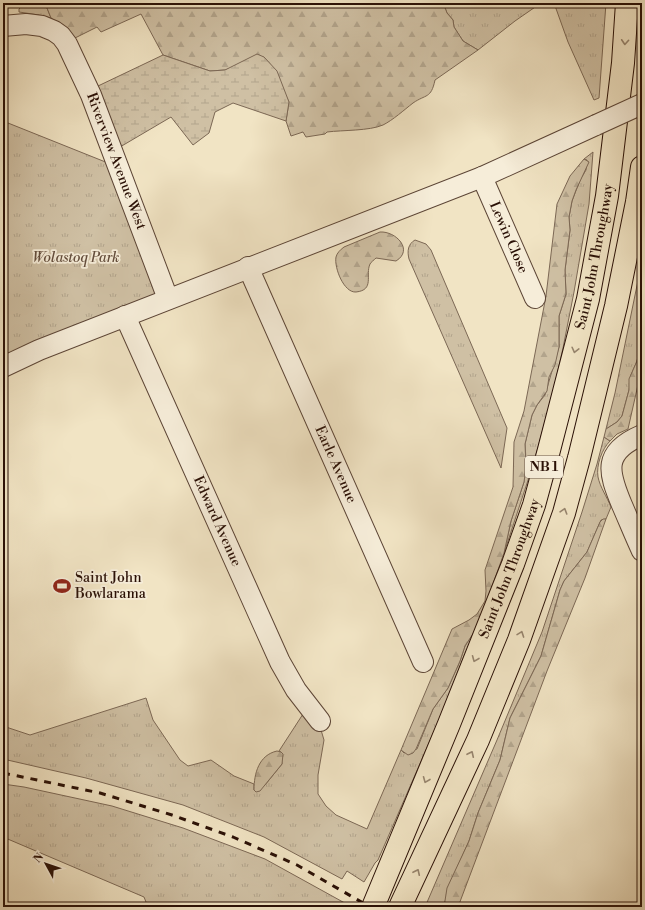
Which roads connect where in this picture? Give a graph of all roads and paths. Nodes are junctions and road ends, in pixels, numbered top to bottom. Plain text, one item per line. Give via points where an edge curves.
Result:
1 (627, 3) edge
2 (3, 26) edge
3 (642, 104) edge
4 (642, 167) edge
5 (482, 177) junction
6 (248, 267) junction
7 (168, 298) junction
8 (535, 298) dead end
9 (125, 316) junction
10 (3, 367) edge
11 (642, 435) edge
12 (642, 551) edge
13 (423, 662) dead end
14 (320, 721) dead end
15 (373, 907) edge
16 (400, 907) edge

1 -> 15 highway, Saint John Throughway / NB 1 via 623,63 607,196 588,299 534,505 449,724
2 - 7 street, Riverview Avenue West via 42,26 54,31 68,44 91,96
3 - 5 street, bridge
16 -> 4 highway, NB 1 via 478,740 519,640 561,520 579,458 616,306
5 - 6 street
5 - 8 street, Lewin Close
6 - 7 street
6 - 13 street, Earle Avenue
7 - 9 street
9 - 10 street
9 - 14 street, Edward Avenue via 282,665 296,690
11 - 12 street via 626,442 614,456 611,465 611,477

